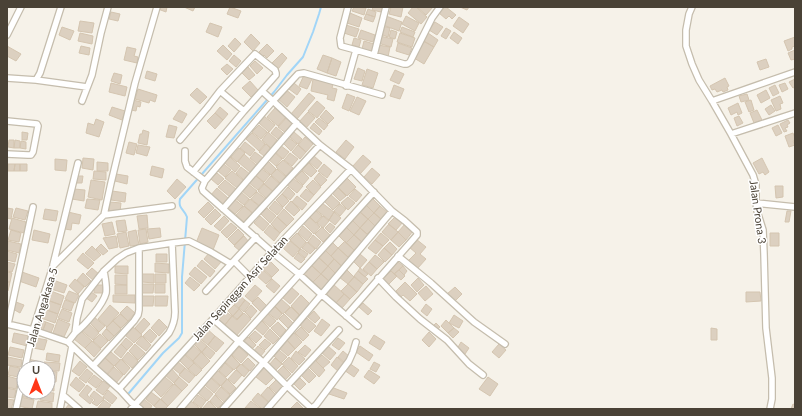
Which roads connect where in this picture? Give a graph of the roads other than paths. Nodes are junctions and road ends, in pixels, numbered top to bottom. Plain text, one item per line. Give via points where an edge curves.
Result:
1 (21, 7) edge
2 (60, 7) edge
3 (108, 7) edge
4 (157, 7) edge
5 (348, 7) edge
6 (386, 7) edge
7 (440, 7) edge
8 (692, 7) edge
9 (7, 35) edge
10 (356, 50) junction
11 (374, 55) junction
12 (795, 72) edge
13 (7, 78) edge
14 (36, 80) junction
15 (346, 86) junction
16 (87, 87) junction
17 (220, 91) junction
18 (263, 91) junction
19 (382, 95) dead end
20 (273, 100) junction
21 (82, 101) dead end
22 (712, 101) junction
23 (244, 111) junction
24 (795, 113) edge
25 (7, 121) edge
26 (297, 123) junction
27 (731, 134) junction
28 (180, 140) dead end
29 (320, 145) junction
30 (185, 151) dead end
31 (7, 154) edge
32 (78, 163) dead end
33 (351, 169) junction
34 (193, 172) junction
35 (205, 181) junction
36 (374, 192) junction
37 (756, 203) junction
38 (172, 206) dead end
39 (33, 207) dead end
40 (795, 207) edge
41 (223, 209) junction
42 (392, 211) junction
43 (104, 215) junction
44 (244, 227) junction
45 (256, 238) junction
46 (172, 242) junction
47 (139, 248) junction
48 (272, 252) junction
49 (398, 256) junction
50 (233, 263) junction
51 (53, 266) junction
52 (104, 271) junction
53 (299, 274) junction
54 (250, 277) junction
55 (378, 278) junction
56 (206, 292) dead end
57 (322, 295) junction
58 (346, 316) junction
59 (213, 319) junction
60 (8, 324) edge
61 (358, 326) dead end
62 (33, 330) junction
63 (338, 330) dead end
64 (75, 333) junction
65 (238, 342) junction
66 (356, 342) dead end
67 (70, 344) junction
68 (505, 344) dead end
69 (27, 360) edge
70 (264, 363) junction
71 (93, 366) junction
72 (483, 374) dead end
73 (287, 386) junction
74 (120, 389) junction
75 (62, 395) junction
76 (132, 405) edge
77 (60, 409) edge
78 (79, 409) edge
79 (140, 409) edge
80 (180, 409) edge
81 (223, 409) edge
82 (267, 409) edge
83 (770, 409) edge

1 - 9 street
2 - 14 street
3 - 16 street
4 - 43 street via 135,83
5 - 10 street via 340,43 341,46
6 - 11 street
7 - 11 street via 410,62 404,64
8 - 22 street, Jalan Prona 3 via 686,30 686,46 699,80
10 - 11 street
10 - 15 street
12 - 22 street
13 - 14 street
14 - 16 street
15 - 19 street
15 - 20 street via 304,73 298,74
16 - 21 street
17 - 18 street via 255,54 276,73
17 - 23 street
17 - 28 street
18 - 20 street
18 - 23 street
20 - 26 street
20 - 35 street
22 - 27 street, Jalan Prona 3
23 - 34 street
24 - 27 street
25 - 31 street via 38,126 31,155
26 - 29 street
26 - 41 street
27 - 37 street, Jalan Prona 3 via 753,175
29 - 33 street
29 - 44 street
30 - 34 street via 185,164
32 - 51 street
33 - 36 street
33 - 48 street, Jalan Sepinggan Asri Selatan
34 - 35 street
35 - 41 street via 203,191
36 - 42 street
36 - 53 street
37 - 40 street
37 - 83 street, Jalan Prona 3 via 763,238 766,328 772,378
38 - 43 street
39 - 60 street
41 - 44 street
42 - 49 street via 417,232
42 - 57 street
43 - 51 street, Jalan Angakasa 5
44 - 45 street
45 - 48 street
45 - 50 street
46 - 47 street
46 - 50 street via 189,241
46 - 74 street via 175,312 173,326 169,334
47 - 52 street via 121,256
47 - 71 street via 138,315
48 - 53 street
48 - 54 street, Jalan Sepinggan Asri Selatan
49 - 55 street
49 - 68 street via 474,322
50 - 54 street
50 - 56 street
51 - 62 street, Jalan Angakasa 5
52 - 64 street via 82,299
52 - 64 street via 105,295 91,317
53 - 57 street
53 - 65 street
54 - 59 street, Jalan Sepinggan Asri Selatan
55 - 58 street
55 - 72 street via 420,319 447,340 468,364
57 - 58 street
57 - 70 street
58 - 61 street
59 - 65 street
59 - 76 street, Jalan Sepinggan Asri Selatan
60 - 62 street
62 - 67 street
62 - 69 street, Jalan Angakasa 5
63 - 73 street
64 - 67 street
65 - 70 street
65 - 80 street
66 - 73 street via 349,361 314,407 310,407
67 - 71 street
67 - 75 street
70 - 73 street
70 - 81 street
71 - 74 street
73 - 82 street
74 - 76 street
75 - 77 street
75 - 78 street
76 - 79 street

